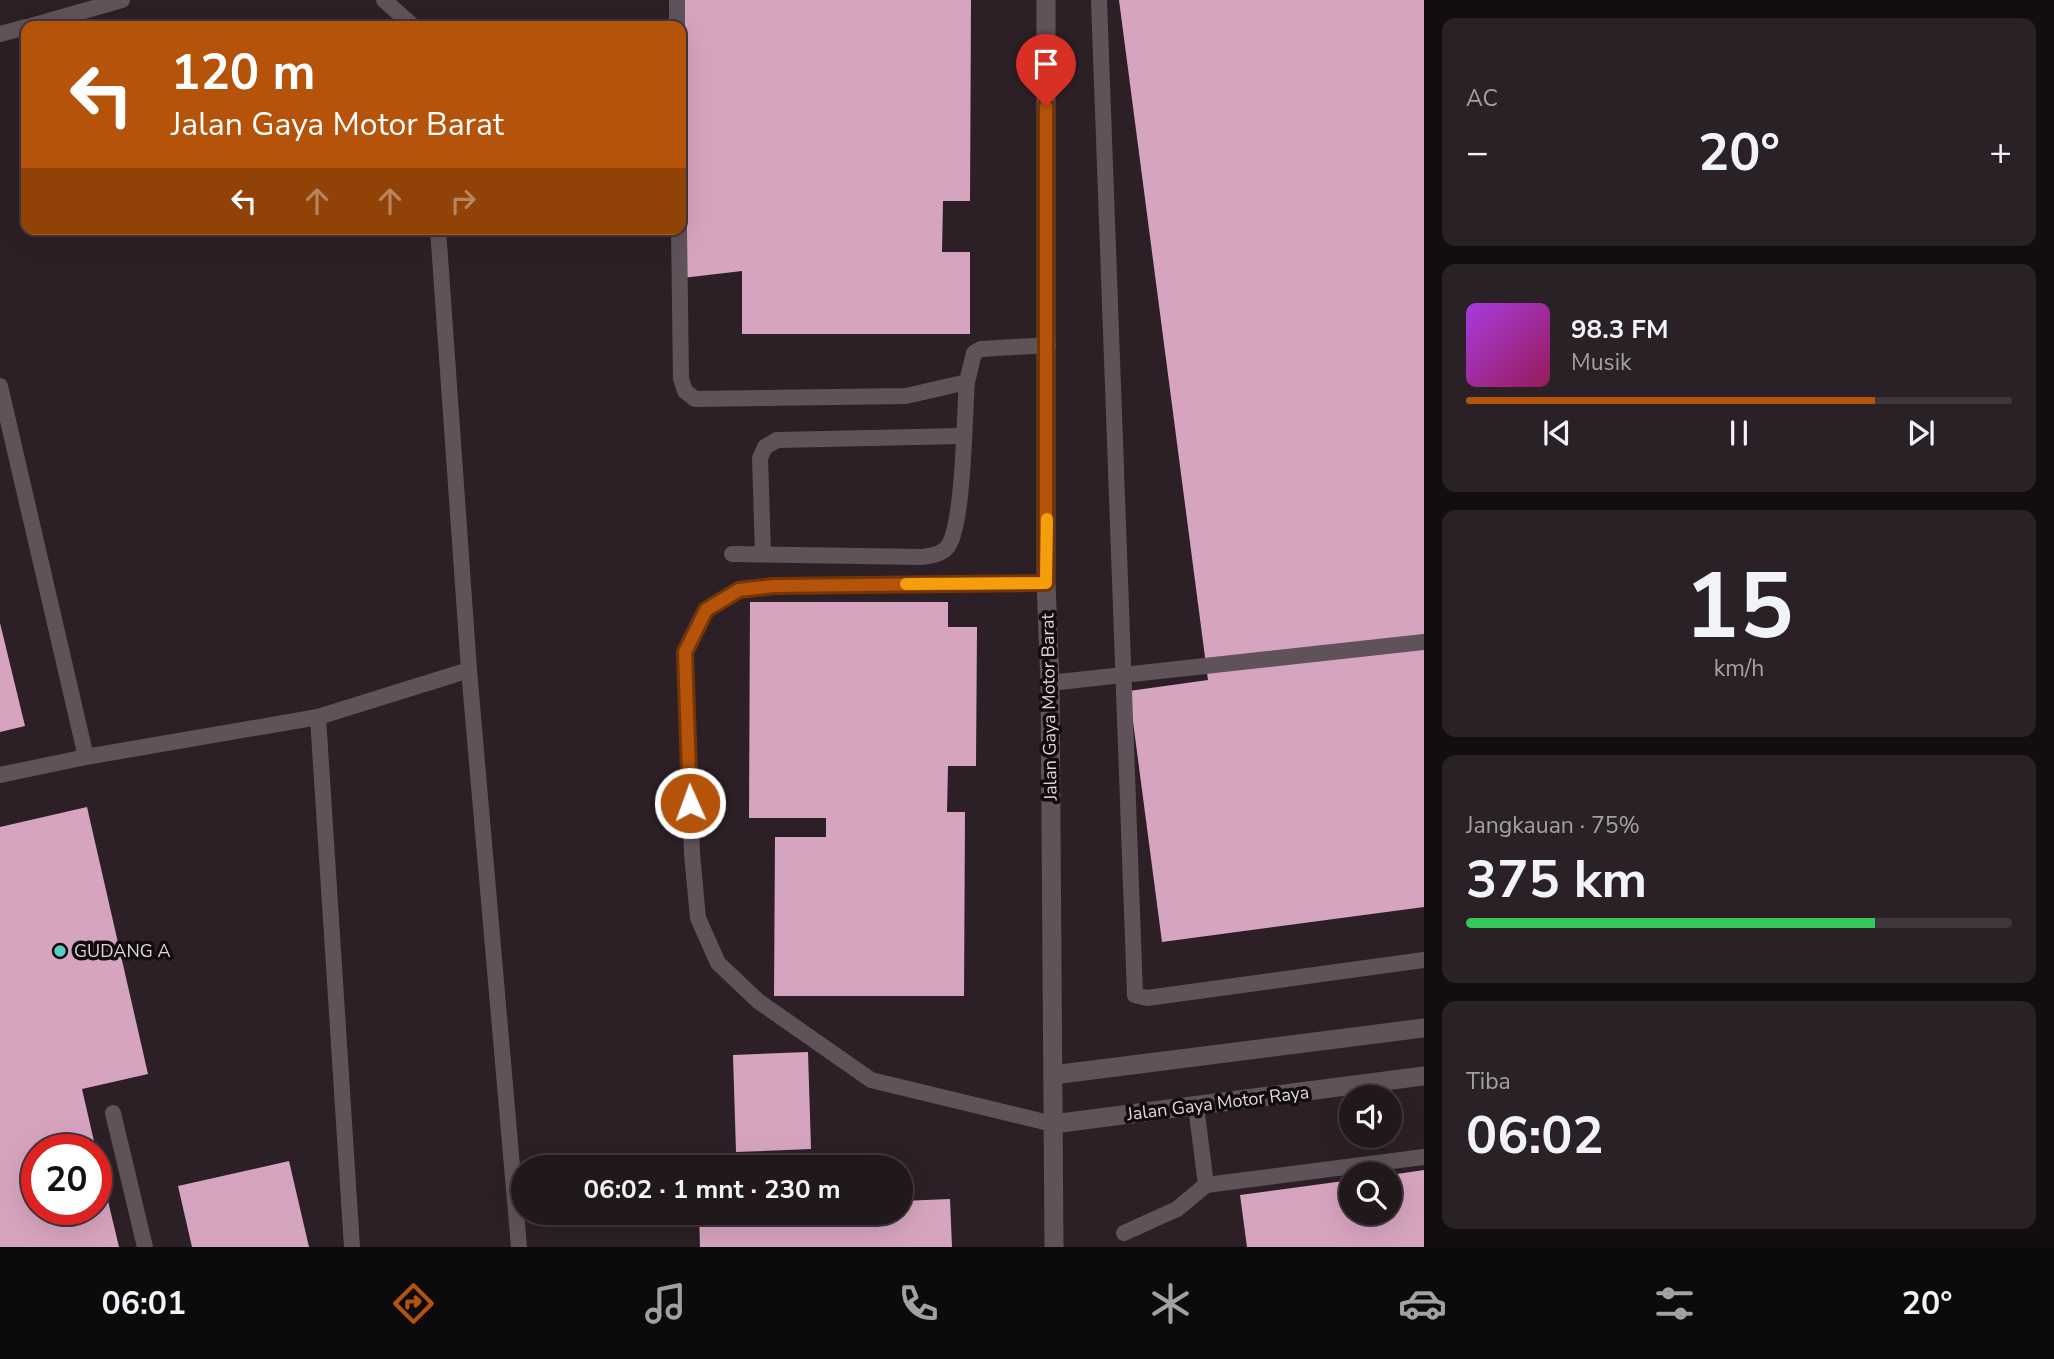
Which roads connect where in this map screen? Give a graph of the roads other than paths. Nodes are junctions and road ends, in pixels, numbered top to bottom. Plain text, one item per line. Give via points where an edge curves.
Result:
1 (121, 0) edge
2 (384, 0) edge
3 (677, 0) edge
4 (1046, 0) edge
5 (1099, 0) edge
6 (49, 21) edge
7 (407, 21) edge
8 (677, 21) edge
9 (21, 29) edge
10 (0, 34) edge
11 (438, 235) edge
12 (679, 235) edge
13 (1048, 345) junction
14 (967, 382) junction
15 (1, 396) edge
16 (962, 436) junction
17 (732, 554) dead end
18 (763, 554) junction
19 (1046, 583) junction
20 (1424, 642) edge
21 (469, 670) junction
22 (1121, 676) junction
23 (1050, 683) junction
24 (318, 717) junction
25 (86, 757) junction
26 (0, 775) edge
27 (1424, 960) edge
28 (1424, 1028) edge
29 (1053, 1074) junction
30 (1424, 1076) edge
31 (1196, 1106) junction
32 (113, 1114) dead end
33 (1053, 1125) junction
34 (1424, 1157) edge
35 (1206, 1185) junction
36 (1124, 1233) dead end
37 (145, 1247) edge
38 (352, 1247) edge
39 (519, 1247) edge
40 (1054, 1247) edge

1 - 6 lane
2 - 7 lane
3 - 8 lane
4 - 13 street, Jalan Gaya Motor Barat
5 - 22 lane
9 - 10 lane
11 - 21 lane
12 - 14 lane via 681,379 685,391 695,399 906,396
13 - 14 lane via 981,349 974,353
13 - 19 street, Jalan Gaya Motor Barat
14 - 16 lane
15 - 25 lane
16 - 18 lane via 956,522 949,545 938,554
16 - 18 lane via 777,440 765,447 760,458
17 - 18 lane
19 - 23 street, Jalan Gaya Motor Barat
19 - 33 lane via 739,590 706,610 685,652 698,918 718,963 758,1001 871,1080
20 - 22 lane
21 - 24 lane
21 - 39 lane
22 - 23 lane
22 - 27 lane via 1135,995 1147,998
23 - 29 street, Jalan Gaya Motor Barat
24 - 25 lane
24 - 38 lane
25 - 26 lane
28 - 29 street
29 - 33 street, Jalan Gaya Motor Barat
30 - 31 street, Jalan Gaya Motor Raya
31 - 33 street, Jalan Gaya Motor Raya
31 - 35 lane
32 - 37 lane
33 - 40 street, Jalan Gaya Motor Barat
34 - 35 lane
35 - 36 lane via 1177,1209

